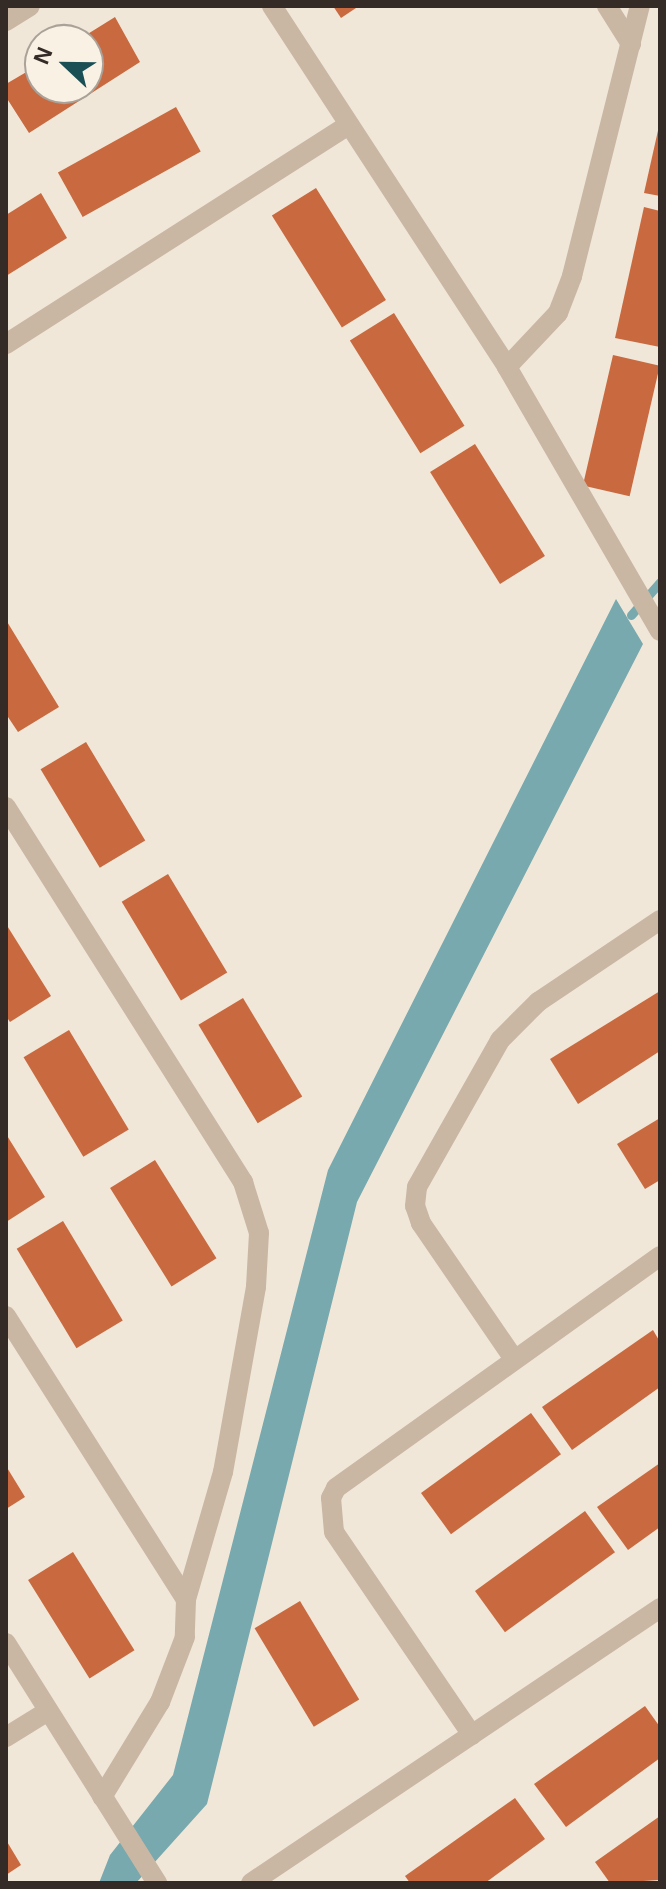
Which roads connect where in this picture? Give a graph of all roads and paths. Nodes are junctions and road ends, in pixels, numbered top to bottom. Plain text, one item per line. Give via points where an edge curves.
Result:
1 (30, 6) edge
2 (272, 6) edge
3 (607, 6) edge
4 (640, 6) edge
5 (6, 21) edge
6 (631, 44) junction
7 (349, 125) junction
8 (6, 344) edge
9 (507, 367) junction
10 (656, 625) edge
11 (6, 807) edge
12 (660, 920) edge
13 (660, 1256) edge
14 (6, 1316) edge
15 (514, 1359) junction
16 (186, 1599) junction
17 (660, 1608) edge
18 (6, 1643) edge
19 (48, 1711) junction
20 (472, 1735) junction
21 (6, 1737) edge
22 (102, 1797) junction
23 (152, 1875) edge
24 (251, 1883) edge

1 - 5 street
2 - 7 street
3 - 6 street
4 - 6 street
6 - 9 street via 558,313
7 - 8 street
7 - 9 street
9 - 10 street
11 - 16 street via 243,1182 259,1233 256,1287 223,1472
12 - 15 street via 538,1002 500,1040 417,1187 415,1206 421,1223
13 - 15 street
14 - 16 street
15 - 20 street via 336,1488 331,1498 334,1532
16 - 22 street via 185,1637 160,1702
17 - 20 street
18 - 19 street
19 - 21 street
19 - 22 street
20 - 24 street
22 - 23 street

